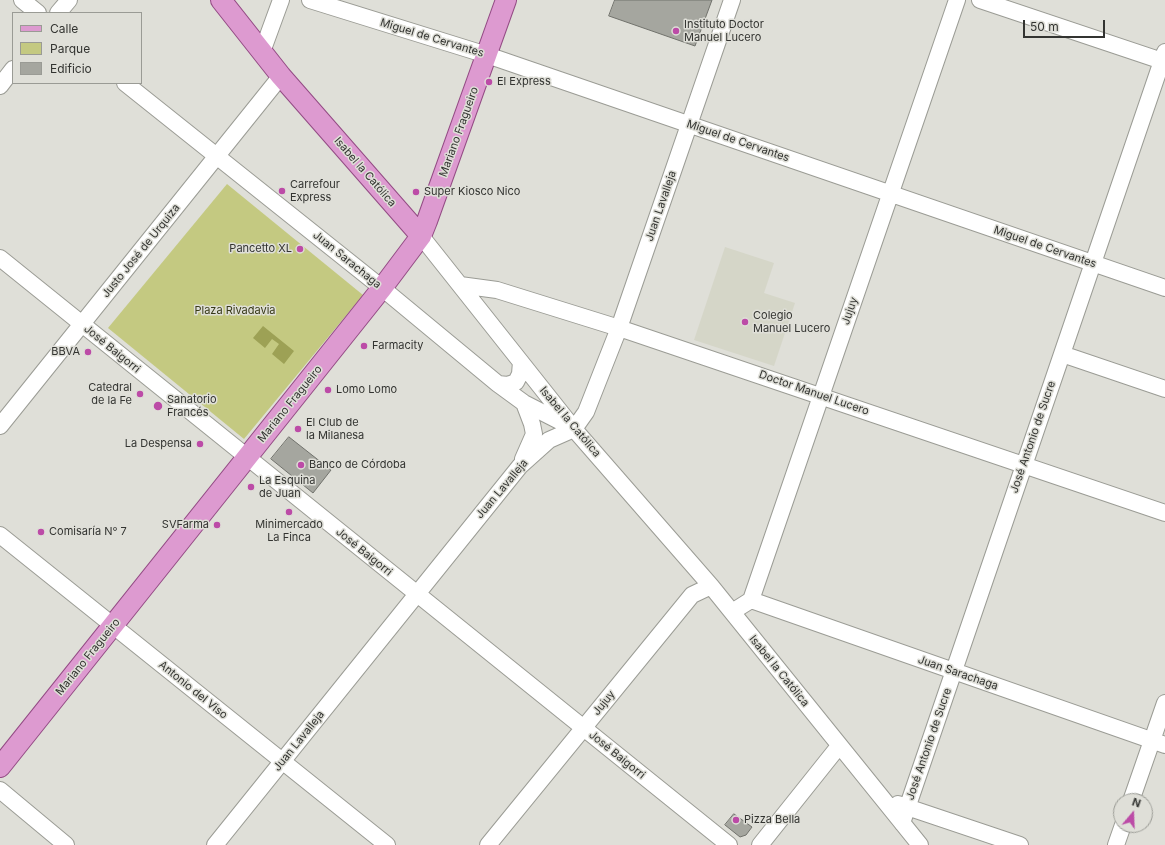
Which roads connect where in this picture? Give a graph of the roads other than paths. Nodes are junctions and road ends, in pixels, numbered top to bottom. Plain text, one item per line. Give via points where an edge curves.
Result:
1 (22, 0) edge
2 (69, 0) edge
3 (221, 0) edge
4 (281, 0) edge
5 (310, 0) edge
6 (506, 0) edge
7 (732, 0) edge
8 (957, 0) edge
9 (980, 0) edge
10 (37, 12) edge
11 (59, 12) edge
12 (262, 52) junction
13 (487, 55) junction
14 (1164, 58) edge
15 (12, 70) edge
16 (281, 76) junction
17 (126, 84) edge
18 (0, 86) edge
19 (689, 124) junction
20 (217, 157) junction
21 (891, 194) junction
22 (421, 236) junction
23 (0, 258) edge
24 (1093, 264) junction
25 (460, 285) junction
26 (382, 288) junction
27 (1165, 288) edge
28 (82, 324) junction
29 (619, 328) junction
30 (1062, 354) junction
31 (521, 362) junction
32 (498, 384) junction
33 (1165, 390) edge
34 (821, 396) junction
35 (524, 403) junction
36 (0, 426) edge
37 (574, 428) junction
38 (247, 457) junction
39 (1024, 465) junction
40 (520, 466) junction
41 (1165, 513) edge
42 (0, 535) edge
43 (711, 586) junction
44 (416, 594) junction
45 (751, 600) junction
46 (732, 612) junction
47 (113, 625) junction
48 (954, 671) junction
49 (1165, 703) edge
50 (584, 728) junction
51 (1158, 743) edge
52 (839, 746) junction
53 (282, 761) junction
54 (0, 767) edge
55 (0, 790) edge
56 (1135, 793) edge
57 (882, 798) junction
58 (907, 807) junction
59 (902, 822) junction
60 (1120, 833) edge
61 (66, 845) edge
62 (215, 845) edge
63 (387, 845) edge
64 (488, 845) edge
65 (729, 845) edge
66 (760, 845) edge
67 (920, 845) edge
68 (1020, 845) edge
69 (1116, 845) edge

1 - 10 street
2 - 11 street
3 - 12 main road, Isabel la Católica
4 - 12 street
5 - 13 street, Miguel de Cervantes
6 - 13 main road, Mariano Fragueiro
7 - 19 street, Juan Lavalleja
8 - 21 street, Jujuy
9 - 14 street
12 - 16 main road, Isabel la Católica
13 - 19 street, Miguel de Cervantes
13 - 22 main road, Mariano Fragueiro
14 - 24 street, José Antonio de Sucre
15 - 18 street
16 - 20 street, Justo José de Urquiza
16 - 22 main road, Isabel la Católica
17 - 20 street, Juan Sarachaga
19 - 21 street, Miguel de Cervantes
19 - 29 street, Juan Lavalleja
20 - 26 street, Juan Sarachaga
20 - 28 street, Justo José de Urquiza
21 - 24 street, Miguel de Cervantes
21 - 34 street, Jujuy
22 - 25 street, Isabel la Católica
22 - 26 main road, Mariano Fragueiro
23 - 28 street, José Baigorri
24 - 27 street, Miguel de Cervantes
24 - 30 street, José Antonio de Sucre
25 - 29 street, Doctor Manuel Lucero via 497,290
25 - 31 street, Isabel la Católica
26 - 32 street, Juan Sarachaga
26 - 38 main road, Mariano Fragueiro
28 - 36 street, Justo José de Urquiza
28 - 38 street, José Baigorri
29 - 34 street, Doctor Manuel Lucero
29 - 37 street, Juan Lavalleja via 586,412
30 - 33 street
30 - 39 street, José Antonio de Sucre
31 - 32 street via 516,382 508,386
31 - 37 street, Isabel la Católica
32 - 35 street, Juan Sarachaga
34 - 39 street, Doctor Manuel Lucero
34 - 45 street, Jujuy
35 - 37 street, Juan Sarachaga
35 - 40 street via 534,434
37 - 40 street, Juan Lavalleja via 549,440
37 - 43 street, Isabel la Católica
38 - 44 street, José Baigorri
38 - 47 main road, Mariano Fragueiro
39 - 41 street, Doctor Manuel Lucero
39 - 48 street, José Antonio de Sucre
40 - 44 street, Juan Lavalleja
42 - 47 street, Antonio del Viso
43 - 46 street, Isabel la Católica
43 - 50 street, Jujuy via 692,595
44 - 50 street, José Baigorri
44 - 53 street, Juan Lavalleja
45 - 46 street
45 - 48 street, Juan Sarachaga
46 - 52 street, Isabel la Católica
47 - 53 street, Antonio del Viso
47 - 54 main road, Mariano Fragueiro
48 - 51 street, Juan Sarachaga
48 - 58 street, José Antonio de Sucre
49 - 51 street
50 - 64 street, Jujuy
50 - 65 street, José Baigorri
51 - 56 street
52 - 57 street, Isabel la Católica
52 - 66 street
53 - 62 street, Juan Lavalleja
53 - 63 street, Antonio del Viso
55 - 61 street
57 - 58 street
57 - 59 street, Isabel la Católica
58 - 59 street, José Antonio de Sucre
58 - 68 street
59 - 67 street, Isabel la Católica
60 - 69 street

